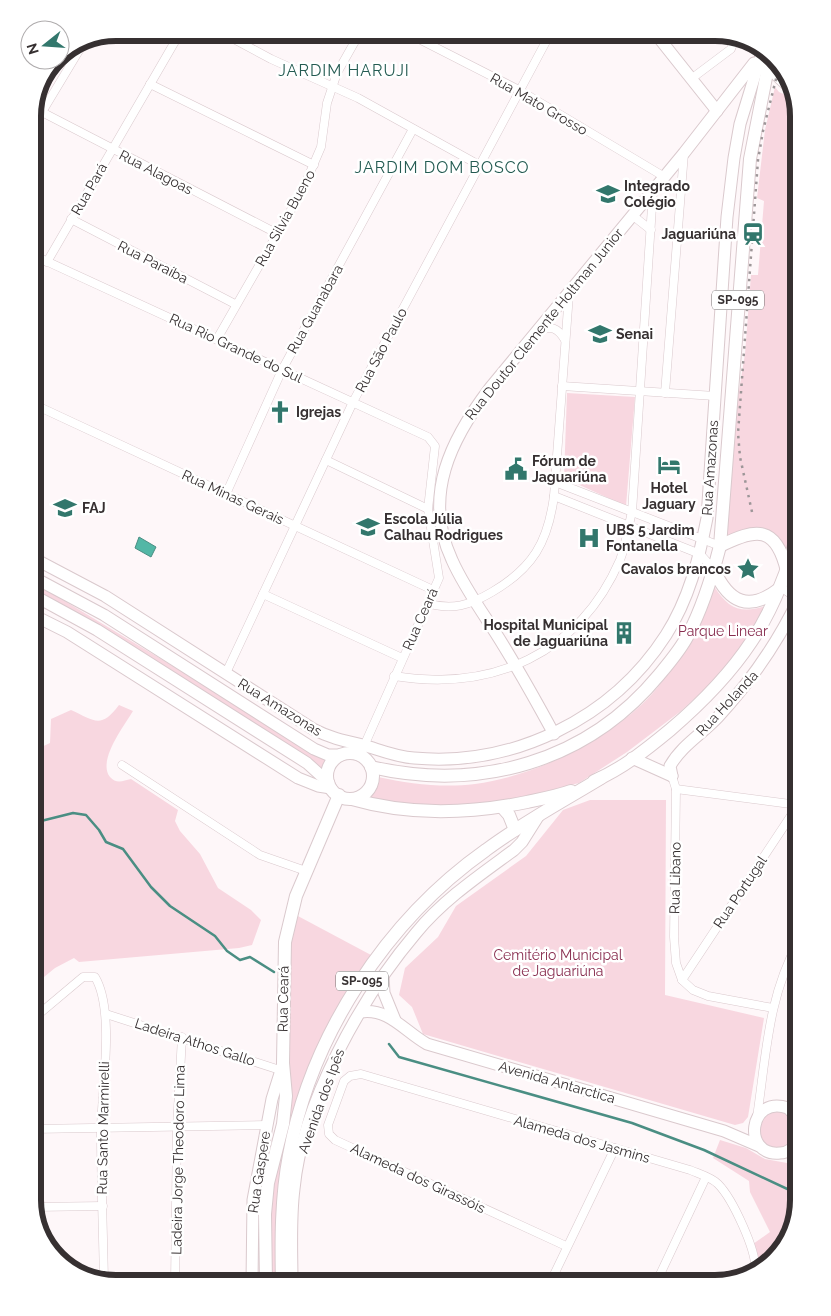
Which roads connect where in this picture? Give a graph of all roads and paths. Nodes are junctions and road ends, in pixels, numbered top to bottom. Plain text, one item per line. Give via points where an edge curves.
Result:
1 (175, 41) edge
2 (238, 41) edge
3 (355, 41) edge
4 (423, 41) edge
5 (546, 41) edge
6 (661, 41) edge
7 (734, 44) edge
8 (73, 55) edge
9 (761, 58) edge
10 (764, 60) edge
11 (765, 61) edge
12 (691, 79) junction
13 (150, 84) junction
14 (332, 86) junction
15 (518, 90) junction
16 (43, 101) edge
17 (717, 111) junction
18 (41, 112) edge
19 (414, 129) junction
20 (112, 150) junction
21 (684, 153) junction
22 (314, 165) junction
23 (480, 165) junction
24 (663, 176) junction
25 (653, 189) junction
26 (632, 215) junction
27 (71, 220) junction
28 (651, 230) junction
29 (278, 234) junction
30 (41, 259) edge
31 (47, 262) junction
32 (569, 292) junction
33 (235, 304) junction
34 (535, 333) junction
35 (217, 339) junction
36 (564, 340) junction
37 (282, 370) junction
38 (562, 386) junction
39 (640, 392) junction
40 (666, 393) junction
41 (715, 396) junction
42 (353, 402) junction
43 (41, 408) edge
44 (435, 446) joint
45 (326, 460) junction
46 (555, 482) junction
47 (226, 494) junction
48 (554, 496) junction
49 (428, 509) junction
50 (632, 512) junction
51 (295, 526) junction
52 (629, 526) junction
53 (703, 540) junction
54 (720, 546) junction
55 (700, 554) junction
56 (790, 561) edge
57 (41, 562) edge
58 (714, 570) junction
59 (787, 572) junction
60 (41, 581) edge
61 (782, 588) junction
62 (433, 590) junction
63 (263, 594) junction
64 (790, 594) edge
65 (41, 599) edge
66 (476, 602) junction
67 (427, 603) junction
68 (790, 617) edge
69 (41, 618) edge
70 (402, 658) junction
71 (516, 666) junction
72 (226, 673) junction
73 (394, 676) junction
74 (554, 734) junction
75 (649, 747) junction
76 (362, 750) junction
77 (341, 755) junction
78 (632, 758) junction
79 (122, 765) dead end
80 (371, 767) junction
81 (671, 771) junction
82 (602, 778) junction
83 (333, 789) junction
84 (676, 790) junction
85 (352, 799) junction
86 (790, 804) edge
87 (502, 807) junction
88 (539, 815) junction
89 (790, 817) edge
90 (515, 830) junction
91 (306, 871) junction
92 (790, 957) edge
93 (383, 976) junction
94 (682, 980) junction
95 (368, 1000) junction
96 (390, 1008) junction
97 (773, 1008) junction
98 (41, 1012) edge
99 (361, 1012) junction
100 (106, 1014) junction
101 (395, 1020) junction
102 (182, 1037) junction
103 (282, 1068) junction
104 (350, 1076) joint
105 (790, 1110) edge
106 (756, 1120) junction
107 (267, 1126) junction
108 (101, 1128) junction
109 (176, 1128) junction
110 (41, 1129) edge
111 (724, 1131) junction
112 (759, 1146) junction
113 (616, 1148) junction
114 (790, 1150) edge
115 (785, 1153) junction
116 (790, 1155) edge
117 (706, 1177) junction
118 (42, 1206) edge
119 (103, 1206) junction
120 (566, 1246) junction
121 (753, 1264) edge
122 (105, 1274) edge
123 (175, 1275) edge
124 (252, 1275) edge
125 (266, 1275) edge
126 (282, 1275) edge
127 (292, 1275) edge
128 (554, 1275) edge
129 (660, 1275) edge

1 - 13 street, Rua Pará
2 - 14 street
3 - 14 street, Rua Silvia Bueno
4 - 15 street, Rua Mato Grosso
5 - 15 street, Rua São Paulo
6 - 12 street
7 - 12 street
8 - 16 street
9 - 17 street, Rua Doutor Clemente Holtman Junior
10 - 41 street, Rua Amazonas via 740,124 734,158
11 - 54 main road, SP-095 via 750,153
12 - 17 street
13 - 20 street, Rua Pará
13 - 22 street
14 - 19 street
14 - 22 street, Rua Silvia Bueno via 321,146
15 - 23 street, Rua São Paulo
15 - 24 street, Rua Mato Grosso
17 - 21 street, Rua Doutor Clemente Holtman Junior
18 - 20 street, Rua Alagoas
19 - 23 street
19 - 37 street, Rua Guanabara
20 - 27 street, Rua Pará
20 - 29 street, Rua Alagoas
21 - 24 street, Rua Doutor Clemente Holtman Junior
21 - 40 street
22 - 29 street, Rua Silvia Bueno
23 - 42 street, Rua São Paulo
24 - 25 street, Rua Doutor Clemente Holtman Junior
25 - 26 street, Rua Doutor Clemente Holtman Junior
25 - 28 street
26 - 28 street
26 - 32 street, Rua Doutor Clemente Holtman Junior
27 - 31 street, Rua Pará
27 - 33 street, Rua Paraíba
28 - 39 street
29 - 33 street, Rua Silvia Bueno
30 - 31 street, Rua Rio Grande do Sul
31 - 35 street, Rua Rio Grande do Sul
32 - 34 street, Rua Doutor Clemente Holtman Junior
32 - 36 street
33 - 35 street, Rua Silvia Bueno
34 - 36 street via 546,327 554,328
34 - 66 street, Rua Doutor Clemente Holtman Junior via 467,418 455,439 442,483 440,510 444,534 452,559
35 - 37 street, Rua Rio Grande do Sul
36 - 38 street
37 - 42 street, Rua Rio Grande do Sul
37 - 47 street, Rua Guanabara
38 - 39 street
38 - 46 street
39 - 40 street
39 - 50 street
40 - 41 street
41 - 53 street, Rua Amazonas
42 - 44 street, Rua Rio Grande do Sul via 428,437
42 - 45 street, Rua São Paulo
43 - 47 street, Rua Minas Gerais
44 - 49 street, Rua Ceará
45 - 49 street
45 - 51 street, Rua São Paulo
46 - 48 street
46 - 50 street
47 - 51 street, Rua Minas Gerais
48 - 52 street
48 - 66 street via 551,520 529,565 512,581
49 - 62 street, Rua Ceará via 439,578
50 - 52 street
50 - 53 street
51 - 62 street, Rua Minas Gerais
51 - 63 street, Rua São Paulo
52 - 55 street
52 - 71 street via 621,558 603,592 561,638
53 - 54 street
53 - 55 street, Rua Amazonas
54 - 58 main road, SP-095
54 - 59 main road via 745,534 768,536 784,557
55 - 58 street
55 - 74 street, Rua Amazonas via 681,608 666,636 610,697
56 - 59 main road, SP-095
57 - 72 street, Rua Amazonas via 105,596
58 - 61 main road via 728,593 743,601 756,603
58 - 80 main road, SP-095 via 687,637 665,668 628,708 577,744 511,769 468,776 436,776
59 - 61 main road, SP-095
60 - 77 street via 104,614 314,749 328,755
61 - 64 street
61 - 75 main road, SP-095 via 765,622 724,680
62 - 67 street, Rua Ceará
63 - 70 street
63 - 72 street, Rua São Paulo
65 - 83 street via 97,630 307,763
66 - 67 street via 441,608
66 - 71 street, Rua Doutor Clemente Holtman Junior
67 - 70 street, Rua Ceará
68 - 81 street, Rua Holanda via 781,636 745,688 678,752
69 - 83 street via 298,778
70 - 73 street, Rua Ceará
71 - 73 street via 480,677 449,681
71 - 74 street, Rua Doutor Clemente Holtman Junior
72 - 76 street, Rua Amazonas via 313,729
73 - 76 street, Rua Ceará
74 - 76 street, Rua Amazonas via 503,752 439,760
75 - 78 main road, SP-095
75 - 81 street via 651,757
76 - 77 main road
76 - 80 main road
77 - 83 main road via 329,768
78 - 81 street
78 - 82 main road, SP-095
79 - 91 street via 260,855
80 - 85 main road via 371,786 360,797
81 - 84 street, Rua Libano
82 - 87 main road, SP-095 via 568,792
82 - 88 main road, SP-095
83 - 85 main road, SP-095
83 - 91 main road, Rua Ceará
84 - 86 street
84 - 94 street, Rua Libano via 674,937 676,963
85 - 87 main road, SP-095 via 394,809 433,812
87 - 90 main road
88 - 90 main road, SP-095
88 - 93 street, Avenida dos Ipês via 514,850 446,902 416,932
89 - 94 street, Rua Portugal
90 - 126 main road, SP-095 via 484,850 438,889 397,931 369,969 336,1024 305,1096 289,1153 282,1206
91 - 103 main road, Rua Ceará via 285,942
92 - 97 street
93 - 95 street, Avenida dos Ipês
93 - 96 street, Avenida Antarctica via 384,993
94 - 97 street via 708,996
95 - 96 street
95 - 99 street, Avenida dos Ipês
96 - 101 street, Avenida Antarctica
97 - 106 street
98 - 100 street, Rua Santo Marmirelli via 83,977 95,977
99 - 101 street, Avenida Antarctica via 379,1011
99 - 127 street, Avenida dos Ipês via 330,1069 299,1159 292,1218
100 - 102 street, Ladeira Athos Gallo
100 - 108 street, Rua Santo Marmirelli
101 - 111 street, Avenida Antarctica via 428,1044
102 - 103 street, Ladeira Athos Gallo
102 - 109 street, Ladeira Jorge Theodoro Lima
103 - 107 street, Rua Gaspere
103 - 125 main road, Rua Ceará via 285,1112 268,1184
104 - 113 street, Alameda dos Jasmins via 361,1074
104 - 120 street, Alameda dos Girassóis via 344,1081 328,1125 329,1134 335,1140
105 - 106 street, Avenida Antarctica via 776,1106 763,1111
106 - 111 street, Avenida Antarctica via 740,1130
106 - 112 street via 754,1134
107 - 109 street
107 - 124 street, Rua Gaspere via 253,1200
108 - 109 street
108 - 110 street
108 - 119 street, Rua Santo Marmirelli
109 - 123 street, Ladeira Jorge Theodoro Lima
111 - 112 street, Avenida Antarctica
112 - 115 street, Avenida Antarctica via 771,1153
113 - 117 street, Alameda dos Jasmins
113 - 120 street
114 - 115 street
115 - 116 street, Avenida Antarctica
117 - 121 street, Alameda dos Jasmins via 717,1184 728,1199 750,1248
117 - 129 street
118 - 119 street
119 - 122 street, Rua Santo Marmirelli
120 - 128 street

